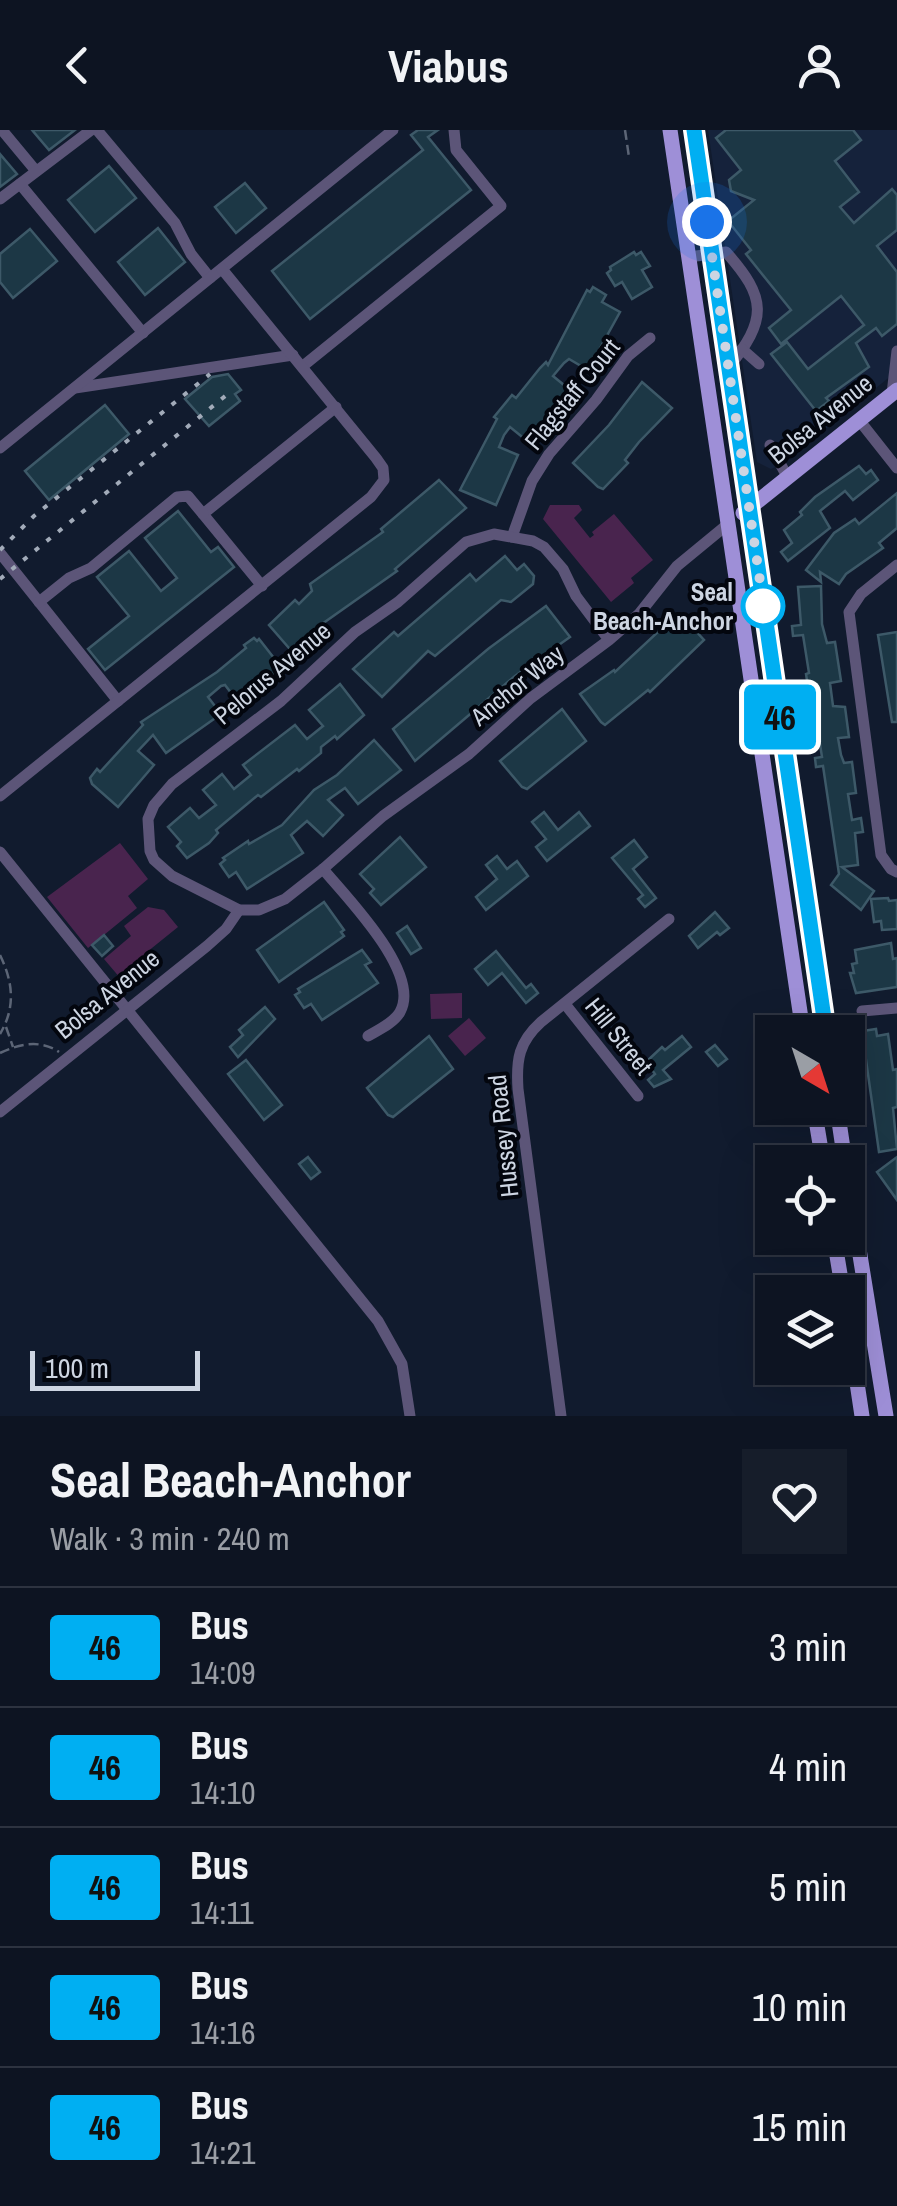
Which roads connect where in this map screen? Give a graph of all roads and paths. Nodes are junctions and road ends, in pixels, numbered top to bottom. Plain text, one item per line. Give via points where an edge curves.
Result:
1 (2, 130) edge
2 (94, 130) edge
3 (394, 130) edge
4 (454, 130) edge
5 (625, 130) edge
6 (670, 130) edge
7 (694, 130) edge
8 (630, 158) dead end
9 (36, 171) junction
10 (20, 184) junction
11 (0, 200) edge
12 (712, 253) junction
13 (689, 257) junction
14 (222, 269) junction
15 (210, 278) junction
16 (143, 333) junction
17 (650, 338) dead end
18 (742, 349) junction
19 (897, 351) edge
20 (293, 355) junction
21 (759, 364) dead end
22 (302, 366) junction
23 (728, 368) junction
24 (73, 389) junction
25 (894, 392) edge
26 (336, 407) junction
27 (859, 420) junction
28 (770, 445) dead end
29 (0, 448) edge
30 (897, 468) edge
31 (788, 478) junction
32 (749, 508) junction
33 (203, 514) junction
34 (728, 524) junction
35 (512, 537) junction
36 (0, 553) edge
37 (897, 565) edge
38 (262, 586) junction
39 (39, 602) junction
40 (609, 640) junction
41 (118, 701) junction
42 (0, 796) edge
43 (0, 852) edge
44 (324, 869) junction
45 (897, 872) edge
46 (239, 910) junction
47 (669, 919) dead end
48 (0, 955) edge
49 (565, 1004) junction
50 (897, 1008) edge
51 (129, 1009) junction
52 (862, 1012) dead end
53 (800, 1015) edge
54 (824, 1015) edge
55 (5, 1026) junction
56 (0, 1034) edge
57 (368, 1036) dead end
58 (12, 1047) junction
59 (0, 1053) edge
60 (60, 1053) dead end
61 (638, 1096) dead end
62 (0, 1112) edge
63 (860, 1255) edge
64 (857, 1385) edge
65 (410, 1416) edge
66 (561, 1416) edge
67 (862, 1416) edge
68 (886, 1416) edge

1 - 9 street
2 - 9 street
2 - 15 street via 175,224
3 - 14 street
4 - 22 street via 456,150 501,206
5 - 8 path
6 - 13 main road
7 - 12 main road
9 - 10 street
10 - 11 street
10 - 16 street
12 - 13 street
12 - 18 street via 726,252 758,296
12 - 23 main road
13 - 34 main road
14 - 15 street
14 - 20 street
15 - 16 street
16 - 24 street
17 - 35 street, Flagstaff Court via 549,454
18 - 21 street
18 - 23 street
19 - 25 street
20 - 22 street
20 - 24 street
22 - 26 street
23 - 32 main road
24 - 29 street
25 - 27 main road, Bolsa Avenue
26 - 33 street
26 - 38 street via 384,468 384,480 371,498
27 - 30 street
27 - 31 main road, Bolsa Avenue
28 - 31 street
31 - 32 main road, Bolsa Avenue
32 - 34 main road, Bolsa Avenue
32 - 54 main road
33 - 38 street
33 - 39 street via 188,496 177,497
34 - 40 street, Anchor Way via 677,566
34 - 53 main road
35 - 40 street via 544,547
35 - 46 street, Pelorus Avenue via 466,542 154,805 147,835 154,860
36 - 39 street
37 - 45 street via 850,612 881,855
38 - 41 street
39 - 41 street
40 - 44 street, Anchor Way
41 - 42 street
43 - 51 street
44 - 46 street via 260,910
44 - 57 street via 382,942 400,981 402,1010
46 - 51 street, Bolsa Avenue via 226,929
47 - 49 street, Hussey Road
48 - 55 path via 13,988
49 - 61 street, Hill Street
49 - 66 street, Hussey Road via 526,1036 516,1069
50 - 52 street
51 - 62 street, Bolsa Avenue
51 - 65 street via 378,1322 402,1364
55 - 56 path
55 - 58 path
58 - 59 path
58 - 60 path via 36,1044
63 - 68 main road
64 - 67 main road

